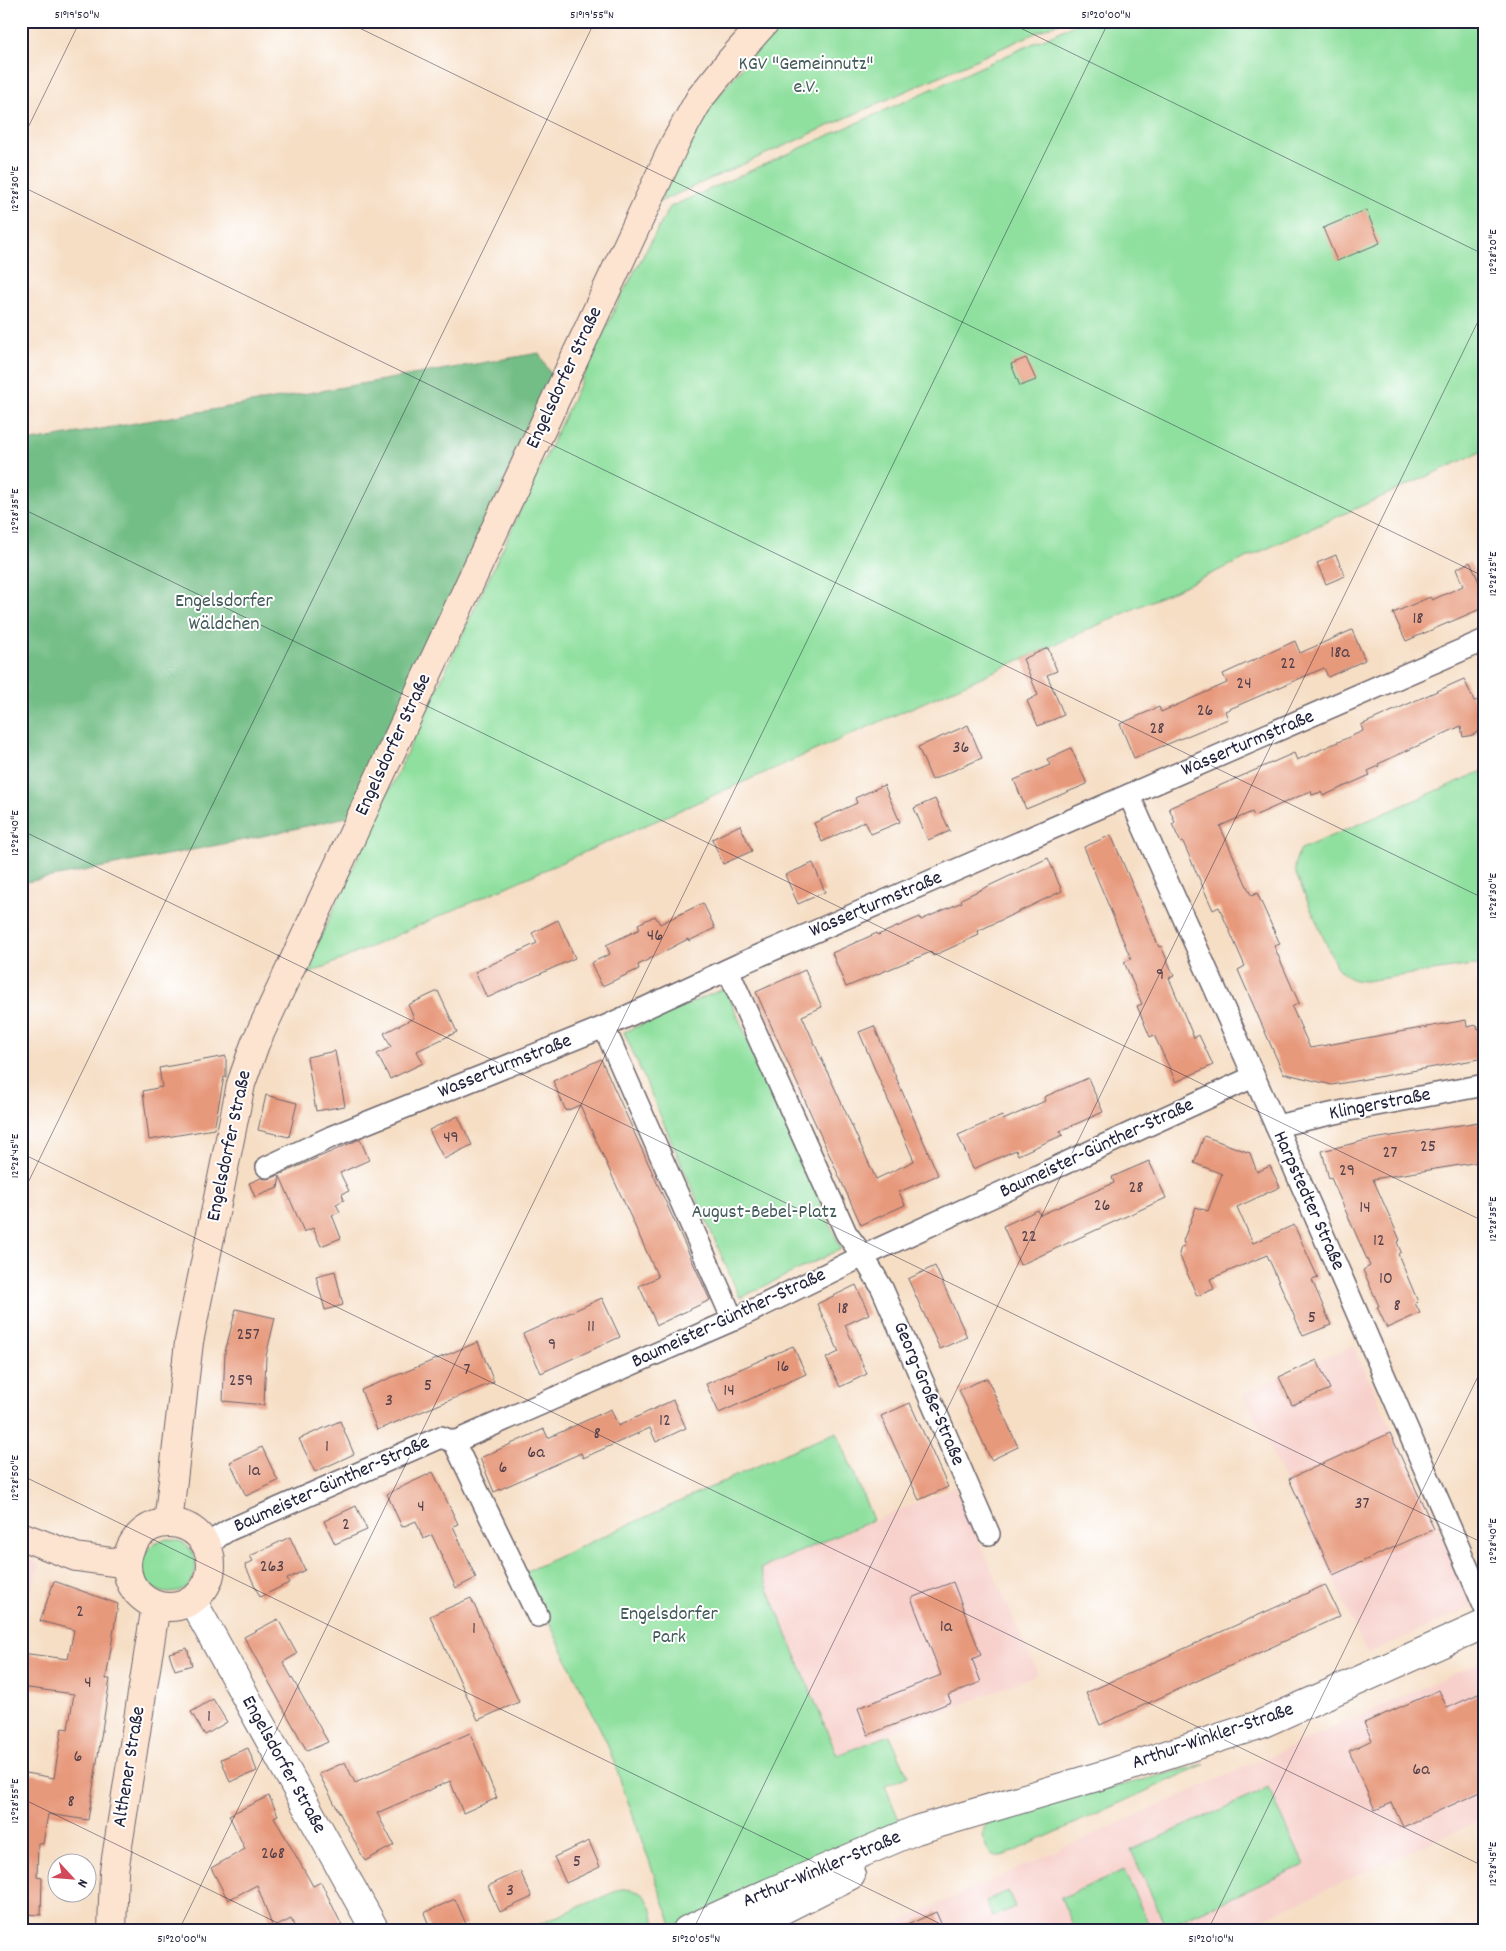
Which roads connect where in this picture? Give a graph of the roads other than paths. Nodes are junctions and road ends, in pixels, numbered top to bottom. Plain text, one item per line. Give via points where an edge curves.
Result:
1 (766, 21) edge
2 (1485, 640) edge
3 (1129, 795) junction
4 (728, 970) junction
5 (604, 1027) junction
6 (1253, 1077) junction
7 (1485, 1085) edge
8 (1276, 1126) junction
9 (266, 1167) dead end
10 (863, 1256) junction
11 (734, 1320) junction
12 (454, 1442) junction
13 (168, 1524) junction
14 (989, 1534) dead end
15 (21, 1536) edge
16 (207, 1549) junction
17 (127, 1564) junction
18 (192, 1600) junction
19 (156, 1605) junction
20 (1485, 1608) edge
21 (538, 1616) dead end
22 (1485, 1624) edge
23 (960, 1817) junction
24 (112, 1930) edge
25 (375, 1930) edge
26 (687, 1930) edge
27 (732, 1930) edge

1 - 13 main road, Engelsdorfer Straße via 700,98 675,143 255,1044 241,1084 189,1342
2 - 3 street, Wasserturmstraße
3 - 4 street, Wasserturmstraße
3 - 6 street, Harpstedter Straße
4 - 5 street, Wasserturmstraße
4 - 10 street via 846,1233
5 - 9 street, Wasserturmstraße via 331,1137
5 - 11 street
6 - 8 street, Harpstedter Straße
6 - 10 street, Baumeister-Günther-Straße
7 - 8 street, Klingerstraße
8 - 20 street, Harpstedter Straße
10 - 11 street, Baumeister-Günther-Straße
10 - 14 street, Georg-Große-Straße via 882,1288
11 - 12 street, Baumeister-Günther-Straße
12 - 16 street, Baumeister-Günther-Straße via 442,1437 229,1530
12 - 21 street
13 - 16 main road via 190,1529
13 - 17 main road via 155,1526 135,1540
15 - 17 main road via 76,1557
16 - 18 main road via 210,1570 207,1582
17 - 19 main road via 128,1577 134,1589
18 - 19 main road via 181,1606
18 - 25 street, Engelsdorfer Straße
19 - 24 main road, Althener Straße via 114,1871
22 - 23 street, Arthur-Winkler-Straße via 1259,1725
23 - 26 street, Arthur-Winkler-Straße via 916,1830
23 - 27 street, Arthur-Winkler-Straße via 831,1886

